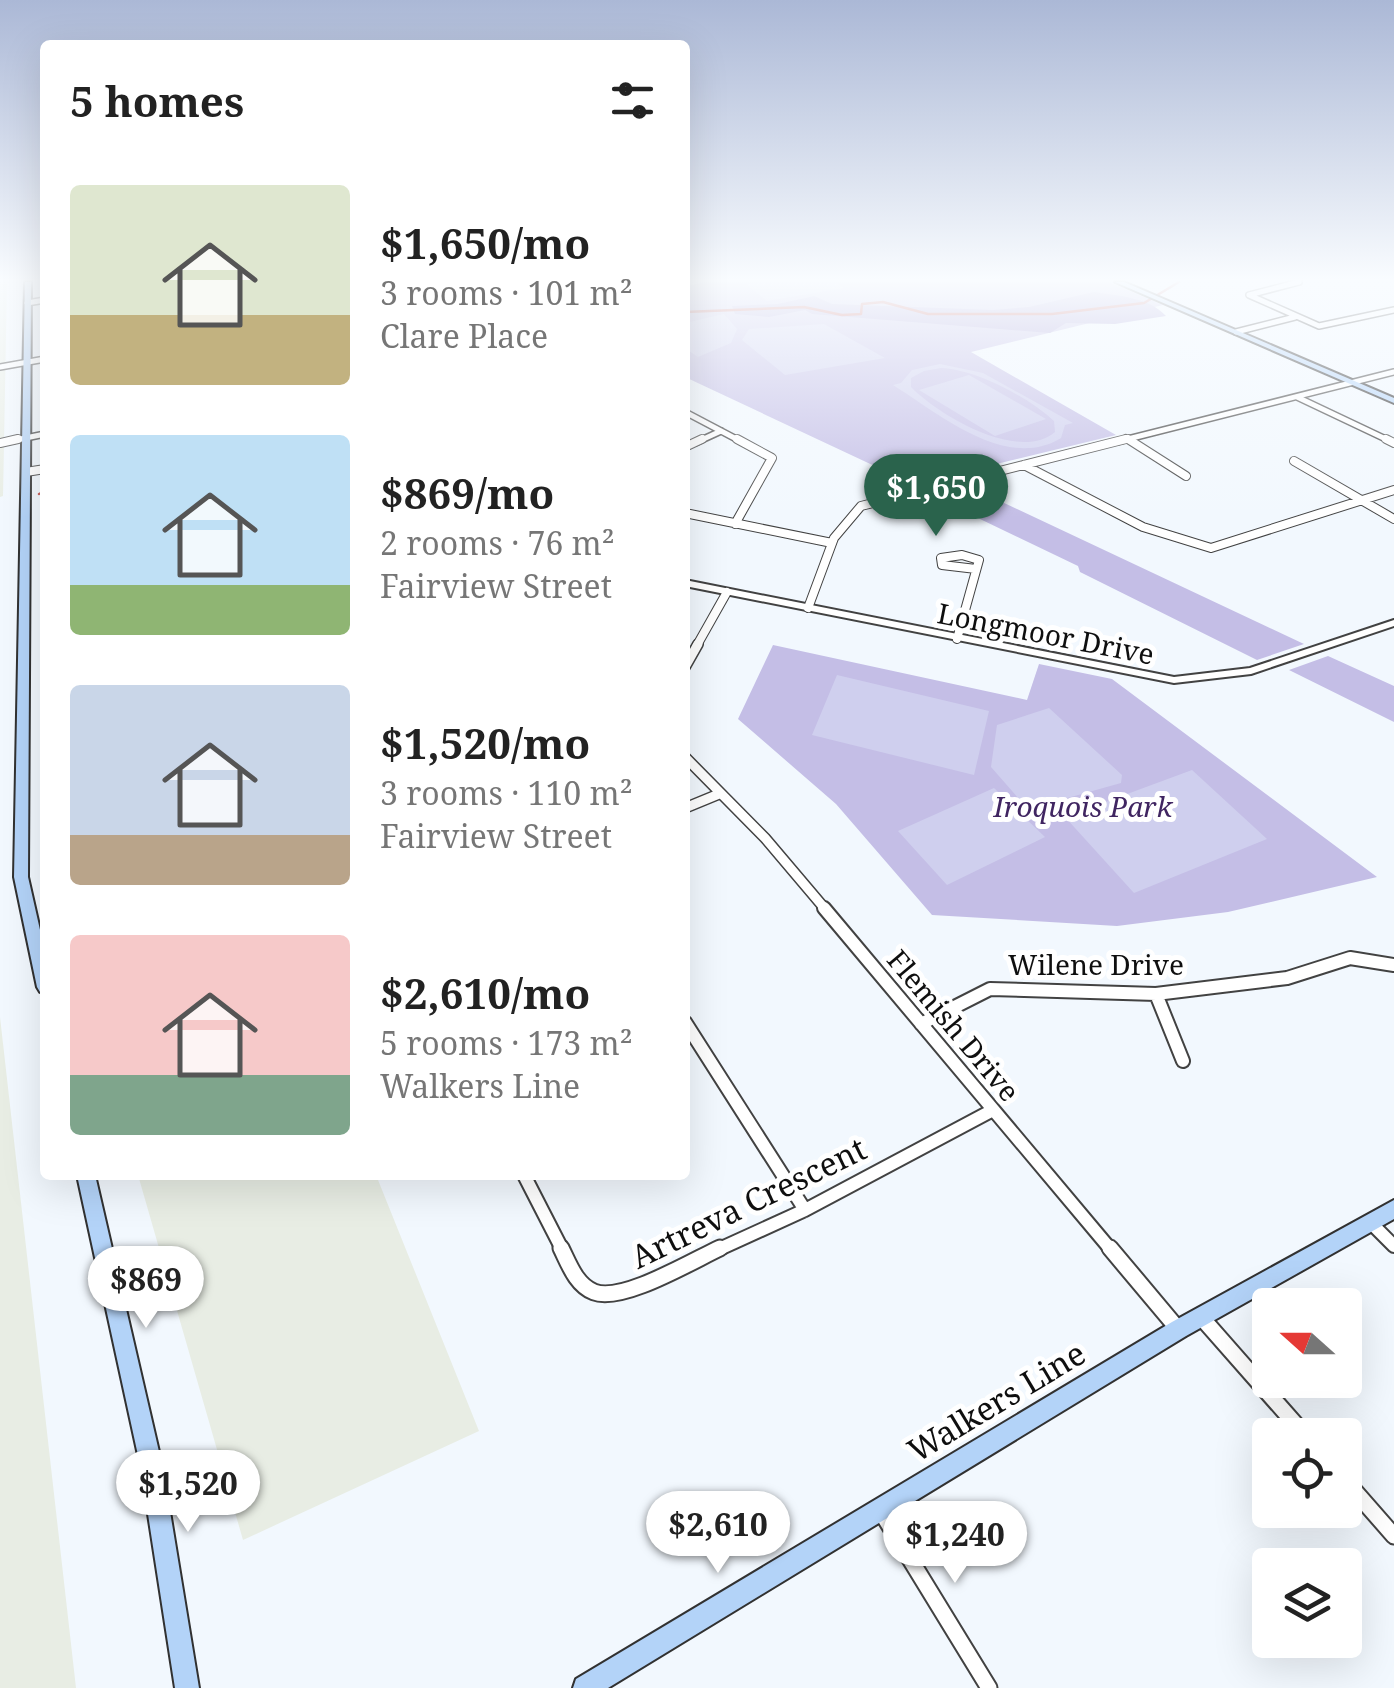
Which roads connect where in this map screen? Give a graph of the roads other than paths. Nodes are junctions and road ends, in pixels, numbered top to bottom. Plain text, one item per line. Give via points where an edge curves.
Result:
1 (37, 361) edge
2 (1301, 361) edge
3 (27, 363) junction
4 (0, 367) edge
5 (1394, 372) edge
6 (1351, 383) junction
7 (1297, 397) junction
8 (1394, 402) edge
9 (690, 415) edge
10 (721, 431) junction
11 (40, 435) edge
12 (24, 438) junction
13 (1126, 438) junction
14 (0, 443) edge
15 (1394, 443) edge
16 (690, 446) edge
17 (1294, 461) dead end
18 (1024, 465) junction
19 (40, 470) edge
20 (26, 472) junction
21 (1186, 476) dead end
22 (1394, 490) edge
23 (1361, 500) junction
24 (690, 515) edge
25 (1394, 519) edge
26 (735, 524) junction
27 (832, 543) junction
28 (976, 569) dead end
29 (690, 584) edge
30 (727, 592) junction
31 (808, 608) junction
32 (1394, 623) edge
33 (957, 639) junction
34 (690, 658) edge
35 (690, 763) edge
36 (719, 794) junction
37 (690, 806) edge
38 (40, 964) edge
39 (1394, 965) edge
40 (1156, 994) junction
41 (921, 1024) junction
42 (690, 1030) edge
43 (1183, 1061) dead end
44 (993, 1110) junction
45 (87, 1180) edge
46 (527, 1180) edge
47 (1394, 1209) edge
48 (805, 1210) junction
49 (1370, 1222) junction
50 (1394, 1246) edge
51 (1202, 1318) junction
52 (1179, 1330) junction
53 (1290, 1418) edge
54 (1362, 1499) edge
55 (880, 1510) junction
56 (1394, 1536) edge
57 (610, 1681) edge
58 (187, 1688) edge
59 (585, 1688) edge
60 (989, 1688) edge

1 - 3 street
2 - 6 main road
3 - 4 street
3 - 12 main road
5 - 6 street
6 - 7 street
6 - 8 main road
7 - 13 street
7 - 15 street
9 - 10 street
10 - 16 street
10 - 26 street via 772,458
11 - 12 street
12 - 14 street
12 - 20 main road
13 - 18 street
13 - 21 street
17 - 23 street
18 - 23 street via 1052,484 1195,547 1211,548
18 - 27 street via 861,506 848,514
19 - 20 street
20 - 38 main road via 21,877
22 - 23 street
23 - 25 street
24 - 26 street
26 - 27 street
27 - 31 street
28 - 33 street
29 - 30 street, Longmoor Drive
30 - 31 street, Longmoor Drive
30 - 34 street
31 - 33 street, Longmoor Drive
32 - 33 street, Longmoor Drive via 1251,671 1174,680
35 - 36 street, Flemish Drive
36 - 37 street
36 - 41 street, Flemish Drive via 765,838
39 - 40 street, Wilene Drive via 1350,958 1287,978
40 - 41 street, Wilene Drive via 990,989
40 - 43 street
41 - 44 street, Flemish Drive
42 - 48 street
44 - 48 street, Artreva Crescent
44 - 52 street, Flemish Drive
45 - 58 main road via 152,1469
46 - 48 street, Artreva Crescent via 578,1281 616,1295
47 - 49 main road, Walkers Line
49 - 50 street
49 - 51 main road, Walkers Line
51 - 52 main road, Walkers Line
51 - 53 street
52 - 55 main road, Walkers Line
54 - 56 street
55 - 57 main road, Walkers Line
55 - 60 street
57 - 59 main road, Walkers Line

